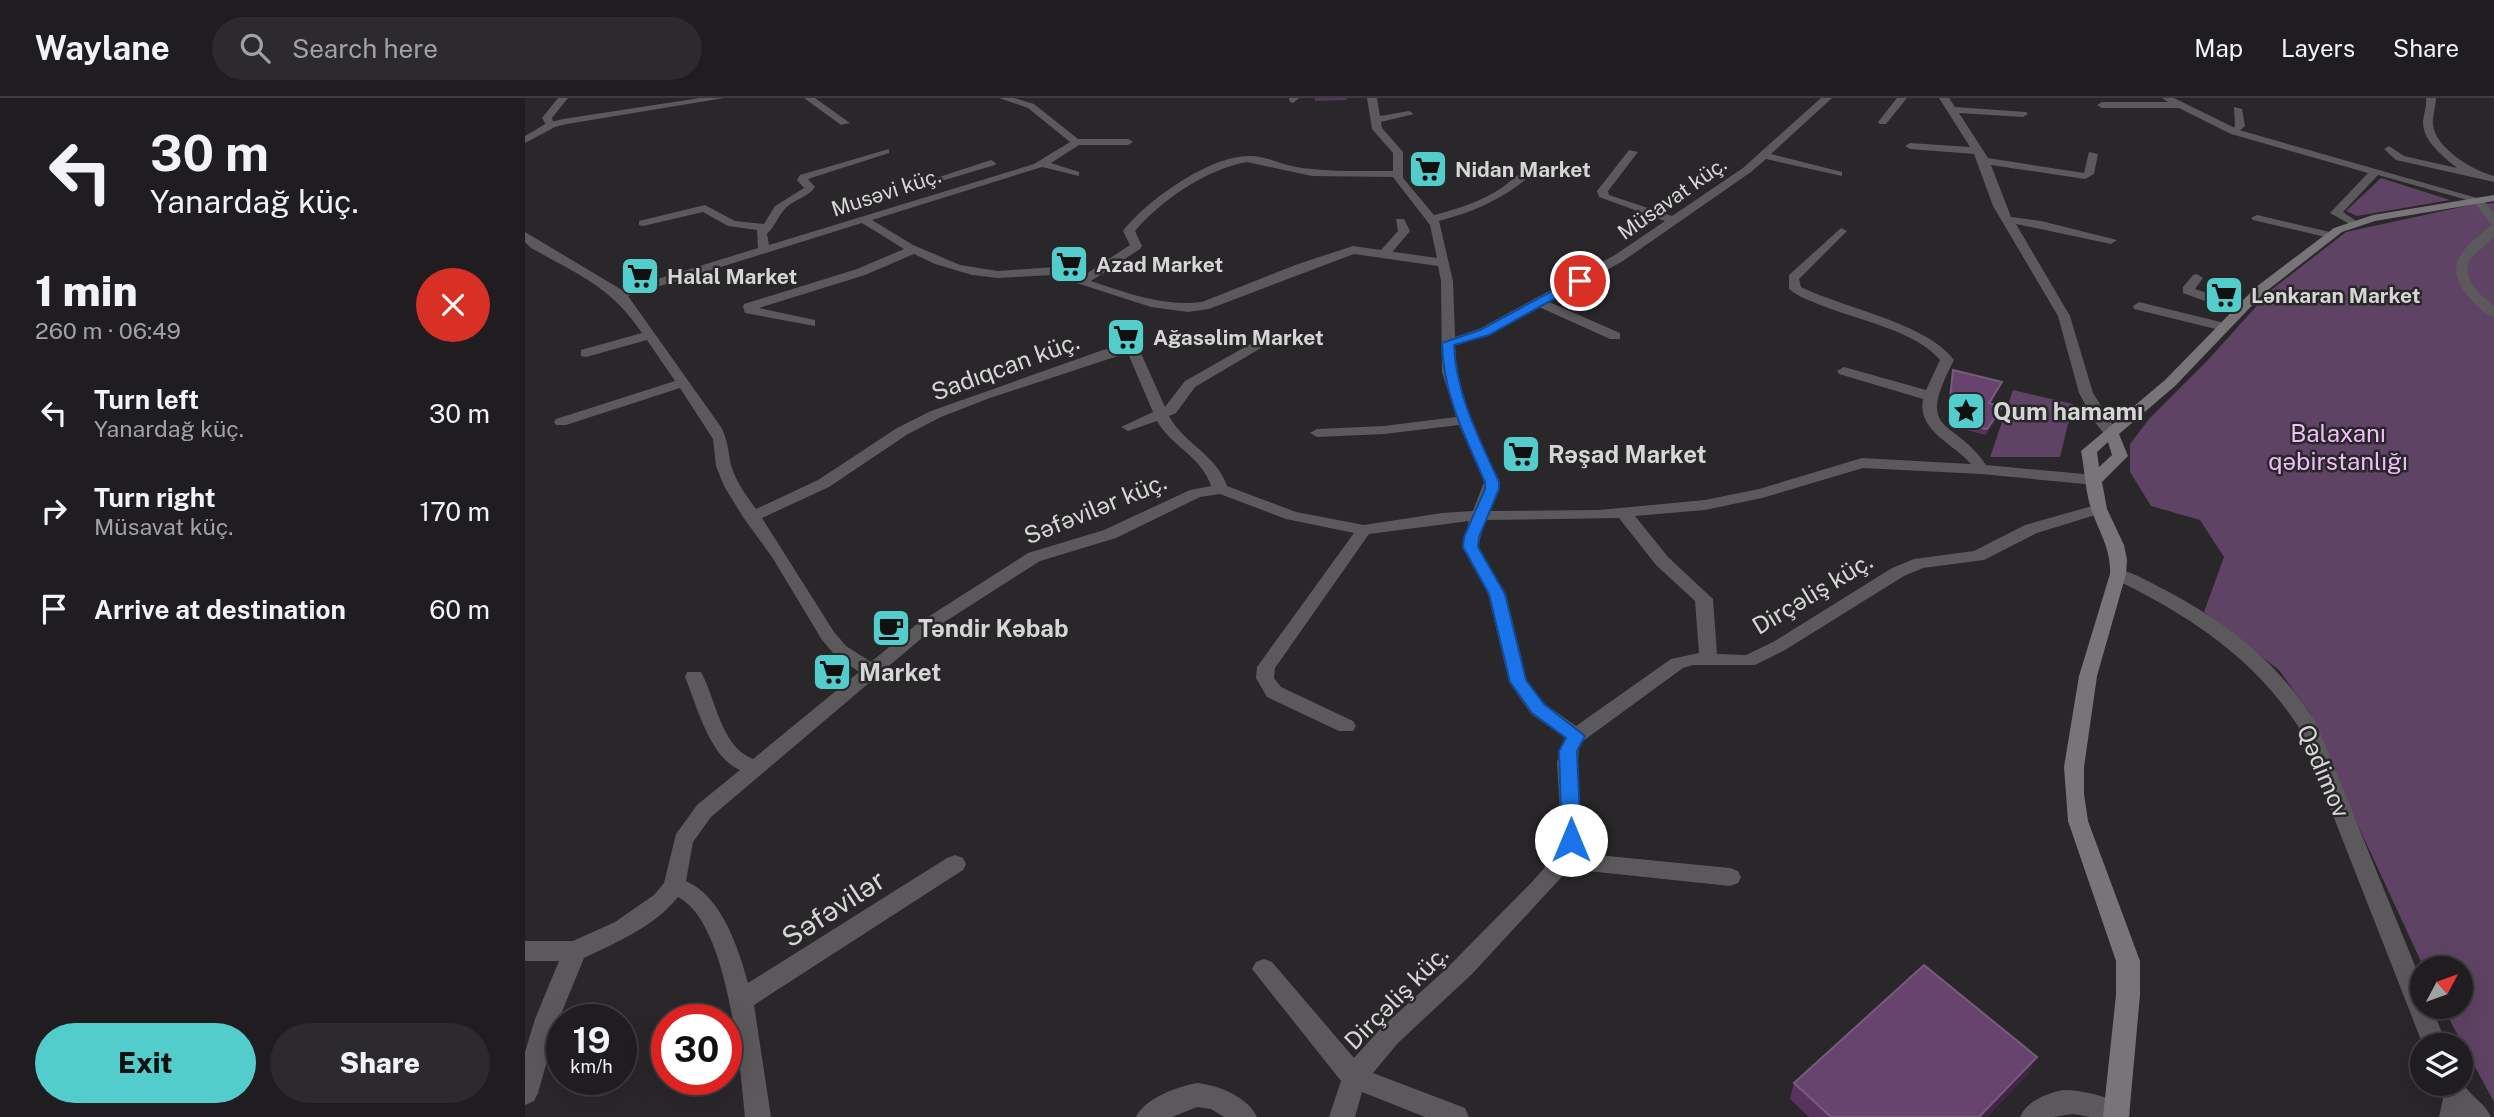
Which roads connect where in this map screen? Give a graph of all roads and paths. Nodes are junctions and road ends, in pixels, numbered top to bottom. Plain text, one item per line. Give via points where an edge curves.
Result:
1 (563, 98) edge
2 (719, 98) edge
3 (809, 98) edge
4 (1003, 98) edge
5 (1371, 98) edge
6 (1902, 98) edge
7 (1944, 98) edge
8 (2167, 98) edge
9 (2431, 98) edge
10 (1823, 99) edge
11 (2102, 105) dead end
12 (2180, 106) junction
13 (2237, 109) dead end
14 (1953, 110) junction
15 (1409, 114) dead end
16 (2023, 114) dead end
17 (1374, 120) junction
18 (1883, 122) dead end
19 (845, 123) dead end
20 (551, 125) junction
21 (2235, 132) junction
22 (525, 140) edge
23 (1076, 142) junction
24 (1128, 142) dead end
25 (1910, 146) dead end
26 (2389, 149) dead end
27 (885, 150) dead end
28 (1633, 152) dead end
29 (2093, 154) dead end
30 (1764, 155) junction
31 (1981, 156) junction
32 (991, 163) dead end
33 (1042, 164) junction
34 (2494, 166) edge
35 (963, 172) junction
36 (2375, 172) junction
37 (2469, 172) junction
38 (1527, 173) dead end
39 (1075, 174) dead end
40 (1397, 174) junction
41 (1838, 174) dead end
42 (938, 179) dead end
43 (2494, 179) edge
44 (976, 182) junction
45 (2494, 198) edge
46 (2478, 200) junction
47 (2257, 218) dead end
48 (1433, 219) junction
49 (865, 220) junction
50 (2007, 220) junction
51 (1400, 221) dead end
52 (1675, 221) junction
53 (2494, 222) edge
54 (643, 223) dead end
55 (2353, 223) junction
56 (766, 228) junction
57 (2494, 228) edge
58 (1841, 231) dead end
59 (2330, 235) junction
60 (2111, 240) dead end
61 (528, 243) edge
62 (764, 250) junction
63 (911, 251) junction
64 (1385, 253) junction
65 (1444, 263) junction
66 (2197, 278) dead end
67 (1082, 282) junction
68 (620, 295) junction
69 (1541, 303) junction
70 (2139, 306) dead end
71 (2240, 309) junction
72 (2494, 313) edge
73 (810, 323) dead end
74 (2224, 327) junction
75 (649, 335) junction
76 (1615, 336) dead end
77 (1261, 342) dead end
78 (1448, 343) junction
79 (586, 354) dead end
80 (1844, 371) dead end
81 (682, 383) junction
82 (1930, 396) junction
83 (1162, 415) junction
84 (1464, 420) junction
85 (561, 422) dead end
86 (1128, 427) dead end
87 (1317, 433) dead end
88 (2111, 433) junction
89 (1981, 469) junction
90 (2095, 480) junction
91 (1220, 489) junction
92 (2099, 509) junction
93 (1624, 513) junction
94 (1479, 516) junction
95 (751, 517) junction
96 (1364, 530) junction
97 (2118, 574) junction
98 (1708, 658) junction
99 (871, 671) junction
100 (694, 677) dead end
101 (1346, 726) dead end
102 (1576, 736) junction
103 (756, 768) junction
104 (1563, 860) junction
105 (955, 864) dead end
106 (1730, 877) dead end
107 (674, 886) junction
108 (525, 951) edge
109 (575, 951) junction
110 (1264, 969) dead end
111 (742, 1000) junction
112 (2430, 1033) edge
113 (1354, 1077) junction
114 (525, 1093) edge
115 (2453, 1100) edge
116 (2116, 1116) edge
117 (758, 1117) edge
118 (1149, 1117) edge
119 (1244, 1117) edge
120 (1342, 1117) edge
121 (1456, 1117) edge
122 (2033, 1117) edge
123 (2478, 1117) edge

1 - 20 street via 547,118
2 - 20 street
3 - 19 street
4 - 23 street via 1031,106
5 - 17 street
6 - 18 street
7 - 14 street
8 - 12 street
9 - 37 street via 2430,132
10 - 30 street, Müsavat küç.
11 - 12 street
12 - 21 street
13 - 21 street via 2240,126
14 - 16 street
14 - 31 street
15 - 17 street
17 - 40 street via 1398,152
20 - 22 street
21 - 36 street
23 - 24 street
23 - 33 street, Musəvi küç.
25 - 31 street
26 - 37 street via 2400,158
27 - 56 street via 804,177 808,190 779,208
28 - 52 street via 1602,191 1605,197
29 - 31 street via 2085,176
30 - 41 street
30 - 52 street, Müsavat küç.
31 - 50 street
32 - 35 street
33 - 39 street
33 - 44 street, Musəvi küç.
34 - 37 street
35 - 42 street
35 - 44 street
36 - 46 street
36 - 55 street via 2336,213
37 - 43 street
37 - 46 street
38 - 48 street via 1508,192
40 - 48 street
40 - 67 street via 1304,172 1256,160 1236,161 1163,199 1129,231 1136,246
44 - 49 street, Musəvi küç.
45 - 46 street
46 - 53 street
46 - 55 street
47 - 59 street
48 - 65 street
49 - 62 street, Musəvi küç.
49 - 63 street
50 - 60 street
50 - 88 street via 2064,316 2086,393
51 - 64 street via 1403,231
52 - 69 street, Müsavat küç.
54 - 56 street via 705,208 732,224
55 - 59 street
56 - 62 street via 761,233
57 - 72 street via 2459,267 2465,286
58 - 82 street via 1793,278 1795,289 1937,347 1947,360
59 - 71 street
61 - 68 street
62 - 68 street, Musəvi küç.
63 - 67 street via 973,272 1055,271
63 - 73 street via 861,272 749,307
64 - 65 street
64 - 67 street via 1341,253 1189,309
65 - 78 street
66 - 71 street via 2187,290
68 - 75 street
69 - 76 street
69 - 78 street, Müsavat küç. via 1474,337
70 - 74 street
71 - 74 street
74 - 88 street via 2170,383
75 - 79 street
75 - 81 street
77 - 83 street via 1190,384
78 - 84 street via 1449,372
80 - 82 street
81 - 85 street
81 - 95 street via 714,426 727,477
82 - 89 street via 1928,406 1935,424 1974,457
83 - 86 street
83 - 91 street, Sadıqcan küç. via 1178,439 1211,465
83 - 95 street, Sadıqcan küç. via 1135,354 1125,350 1108,353 913,425 834,478
84 - 87 street
84 - 94 street via 1492,482
88 - 90 street via 2089,451
88 - 90 street via 2120,456
89 - 90 street
89 - 93 street via 1863,463 1735,499
90 - 92 street
91 - 96 street via 1241,493 1292,516
91 - 99 street, Səfəvilər küç. via 1196,493 1110,534 1034,558 923,628
92 - 97 street via 2116,545
92 - 98 street, Dirçəliş küç. via 2031,529 1989,552 1920,562 1749,661
93 - 94 street
93 - 98 street via 1657,555 1704,599
94 - 96 street via 1422,519
94 - 102 street via 1470,547 1497,594 1518,682 1538,709
95 - 99 street via 828,636
96 - 101 street via 1266,667 1265,678 1275,692
97 - 112 street, Qədimov via 2202,618 2243,649 2292,699 2307,725
97 - 116 street via 2088,676 2074,767 2078,821 2128,961
98 - 102 street, Dirçəliş küç. via 1671,666
99 - 103 street, Səfəvilər küç.
100 - 103 street via 724,747 735,760
102 - 104 street, Dirçəliş küç. via 1568,751 1573,822
103 - 107 street, Səfəvilər küç. via 692,825 683,840
104 - 106 street
104 - 113 street, Dirçəliş küç. via 1448,983 1371,1054
105 - 111 street, Səfəvilər
107 - 109 street via 648,913
107 - 111 street via 697,896 704,906
108 - 109 street
109 - 114 street via 547,1018
110 - 113 street
111 - 117 street
113 - 120 street, Dirçəliş küç.
113 - 121 street
115 - 123 street
116 - 122 street via 2083,1102 2064,1100 2045,1106
118 - 119 street via 1198,1093 1223,1100

